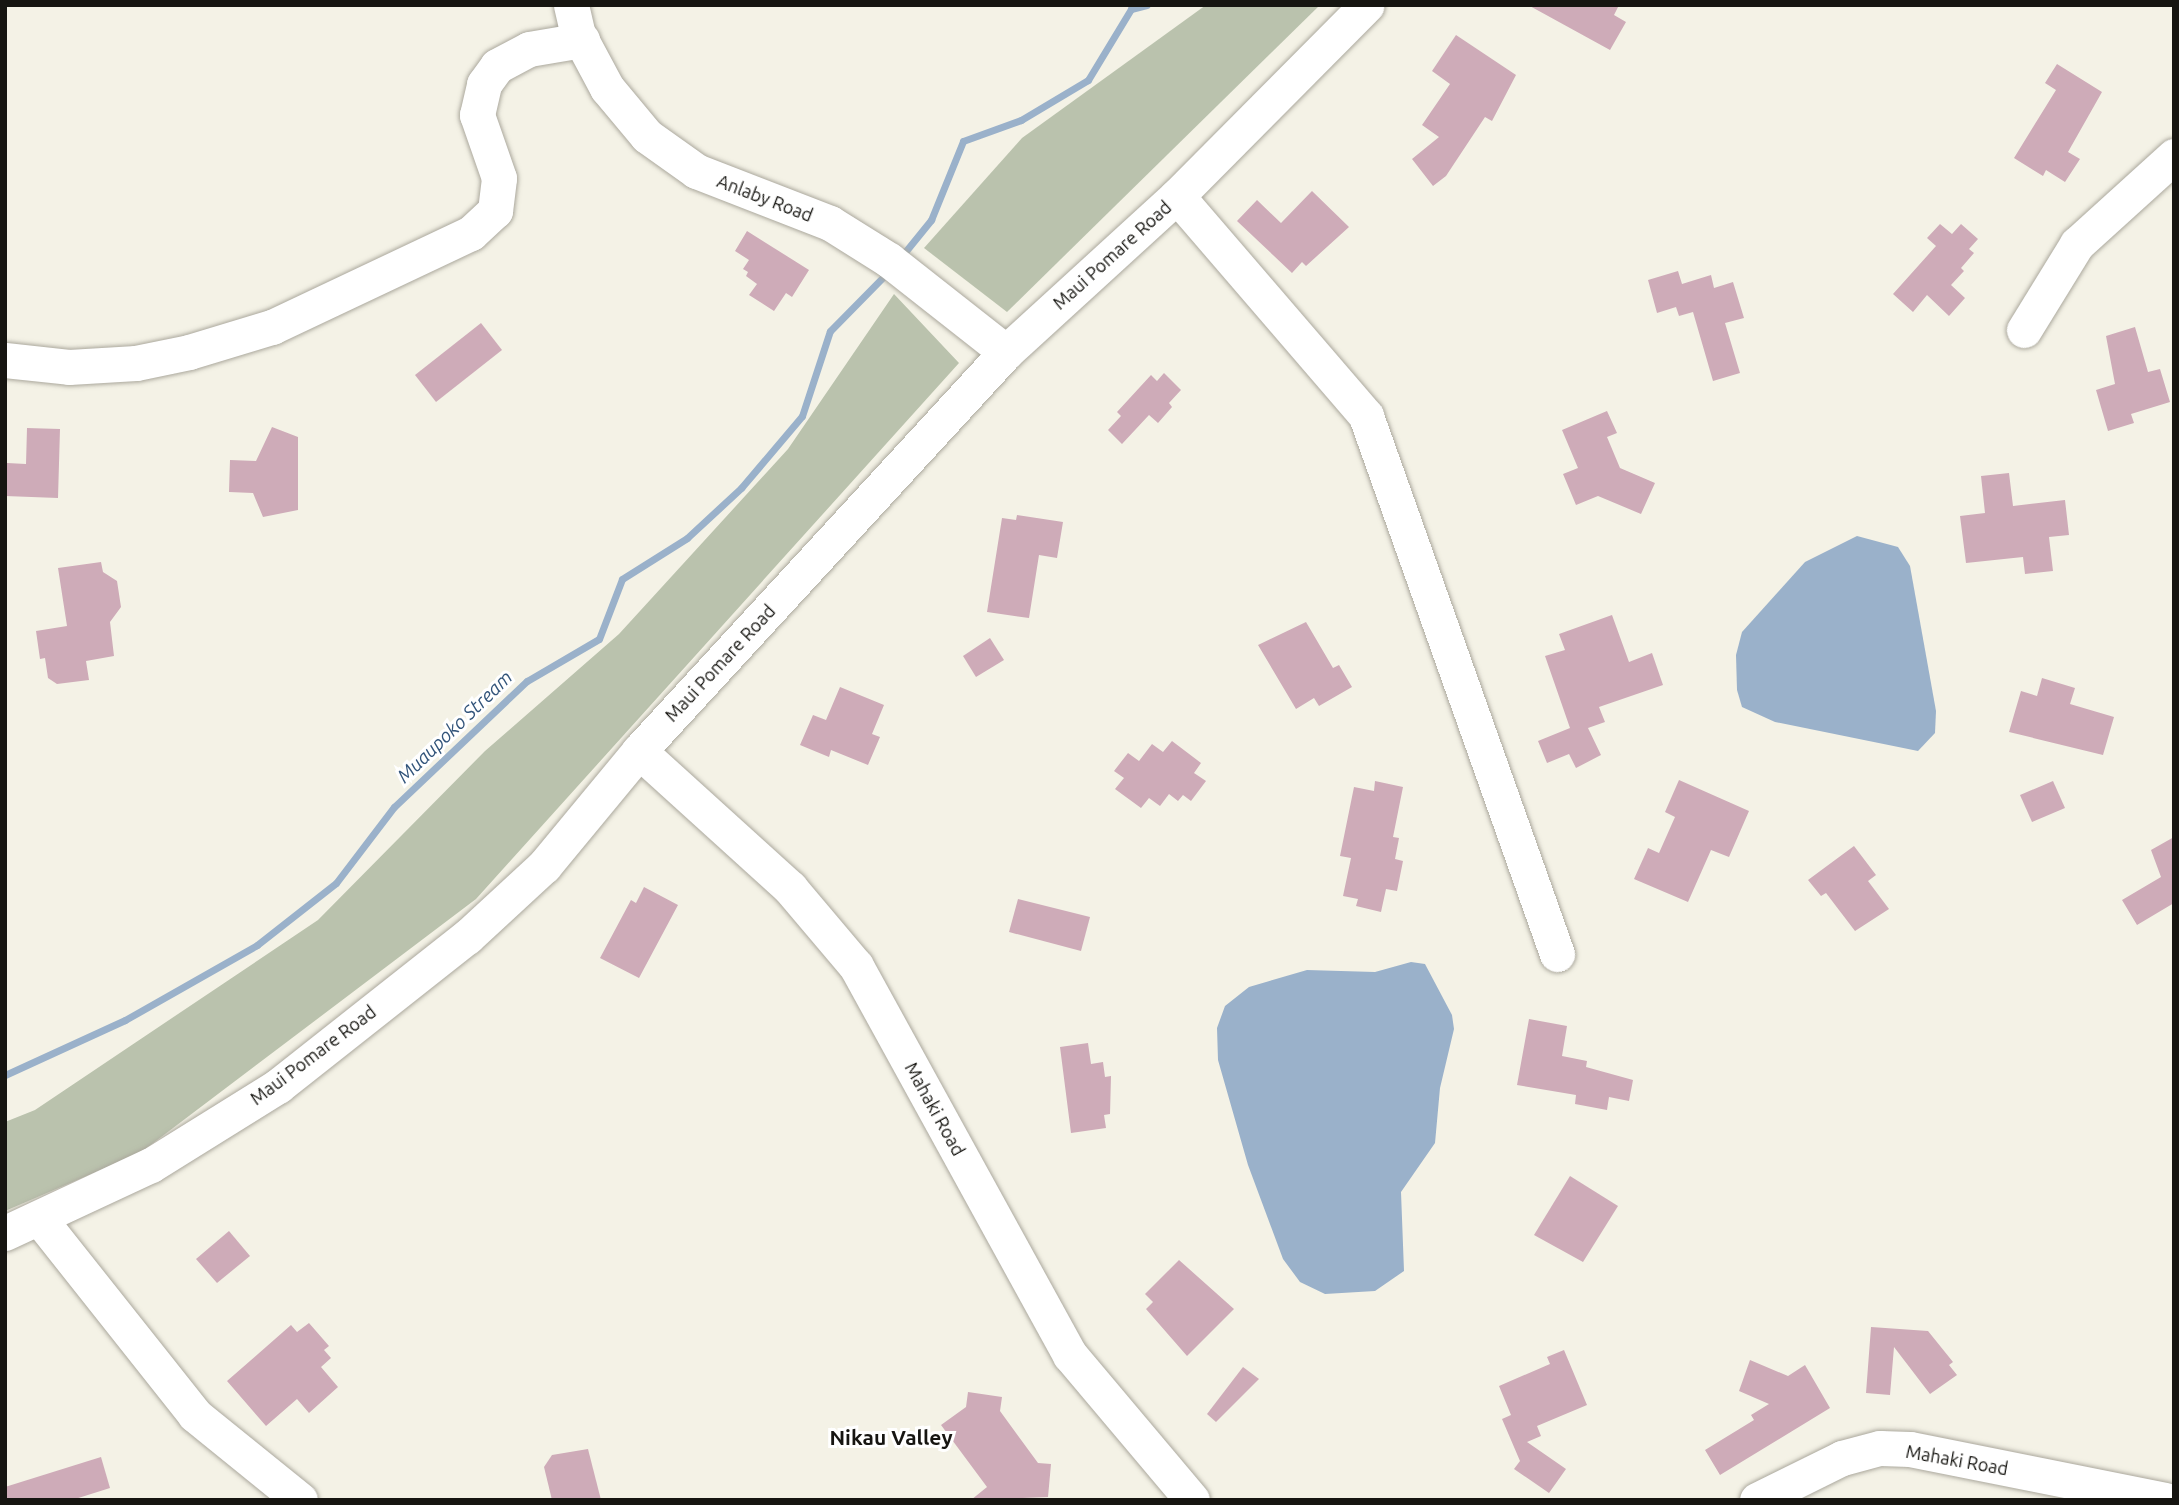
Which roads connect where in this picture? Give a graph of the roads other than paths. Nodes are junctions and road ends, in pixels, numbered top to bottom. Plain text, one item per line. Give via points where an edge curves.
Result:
1 (570, 5) edge
2 (1367, 5) edge
3 (582, 40) junction
4 (2174, 156) edge
5 (1177, 196) junction
6 (2024, 330) dead end
7 (1006, 352) junction
8 (5, 359) edge
9 (639, 751) junction
10 (1558, 954) dead end
11 (39, 1219) junction
12 (5, 1233) edge
13 (300, 1500) edge
14 (1192, 1500) edge
15 (1758, 1500) edge
16 (2165, 1500) edge

1 - 3 street, Anlaby Road
2 - 5 street, Maui Pomare Road
3 - 7 street, Anlaby Road via 607,88 647,136 696,171 830,223 889,260
3 - 8 street via 529,49 497,66 484,84 477,115 499,178 495,211 471,233 272,327 189,352 135,363 69,367
4 - 6 street via 2077,244
5 - 7 street, Maui Pomare Road
5 - 10 street via 1366,416
7 - 9 street, Maui Pomare Road
9 - 11 street, Maui Pomare Road via 544,866 467,937 278,1086 151,1165
9 - 14 street, Mahaki Road via 790,888 856,966 1070,1355
11 - 12 street, Maui Pomare Road
11 - 13 street via 195,1415
15 - 16 street, Mahaki Road via 1842,1458 1880,1448 1910,1449

